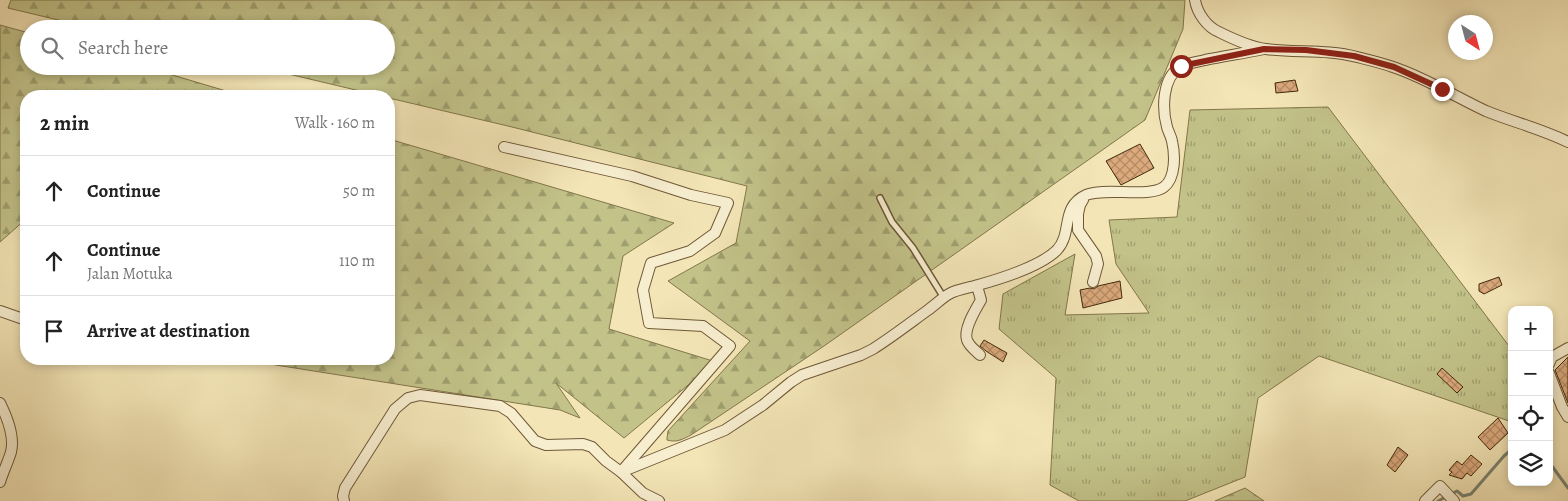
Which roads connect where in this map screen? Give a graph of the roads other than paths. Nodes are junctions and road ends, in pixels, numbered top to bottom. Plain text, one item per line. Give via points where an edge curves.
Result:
1 (1195, 0) edge
2 (1264, 49) junction
3 (1568, 142) edge
4 (504, 147) dead end
5 (1087, 194) junction
6 (880, 198) dead end
7 (1092, 282) dead end
8 (977, 286) junction
9 (944, 298) junction
10 (0, 311) edge
11 (20, 318) edge
12 (1568, 348) edge
13 (980, 355) dead end
14 (1553, 356) edge
15 (1553, 383) edge
16 (0, 403) edge
17 (1568, 418) edge
18 (622, 472) junction
19 (0, 482) edge
20 (1452, 500) edge
21 (344, 501) edge
22 (659, 501) edge
23 (1425, 501) edge

1 - 2 street via 1199,12 1217,31
2 - 3 street via 1354,56 1394,67 1510,121
2 - 5 street via 1196,62 1181,66 1174,72 1165,94 1166,125 1174,156 1170,181 1164,187 1146,192
4 - 18 street via 632,176 728,203 715,233 690,251 651,264 643,290 649,323 703,326 730,346
5 - 7 street via 1080,204 1078,230 1096,256 1098,264
5 - 8 street via 1068,214 1064,238 1057,250 1037,263
6 - 9 lane via 892,222 913,248
8 - 9 street
8 - 13 street via 981,300 966,334 967,341
9 - 18 street via 873,349 802,375 724,430
10 - 11 street
12 - 14 street
15 - 17 street
16 - 19 street via 7,416 11,450
18 - 21 street via 592,447 535,442 511,413 500,406 420,395 408,398 395,409 345,488
18 - 22 street via 642,492
20 - 23 street via 1440,486

